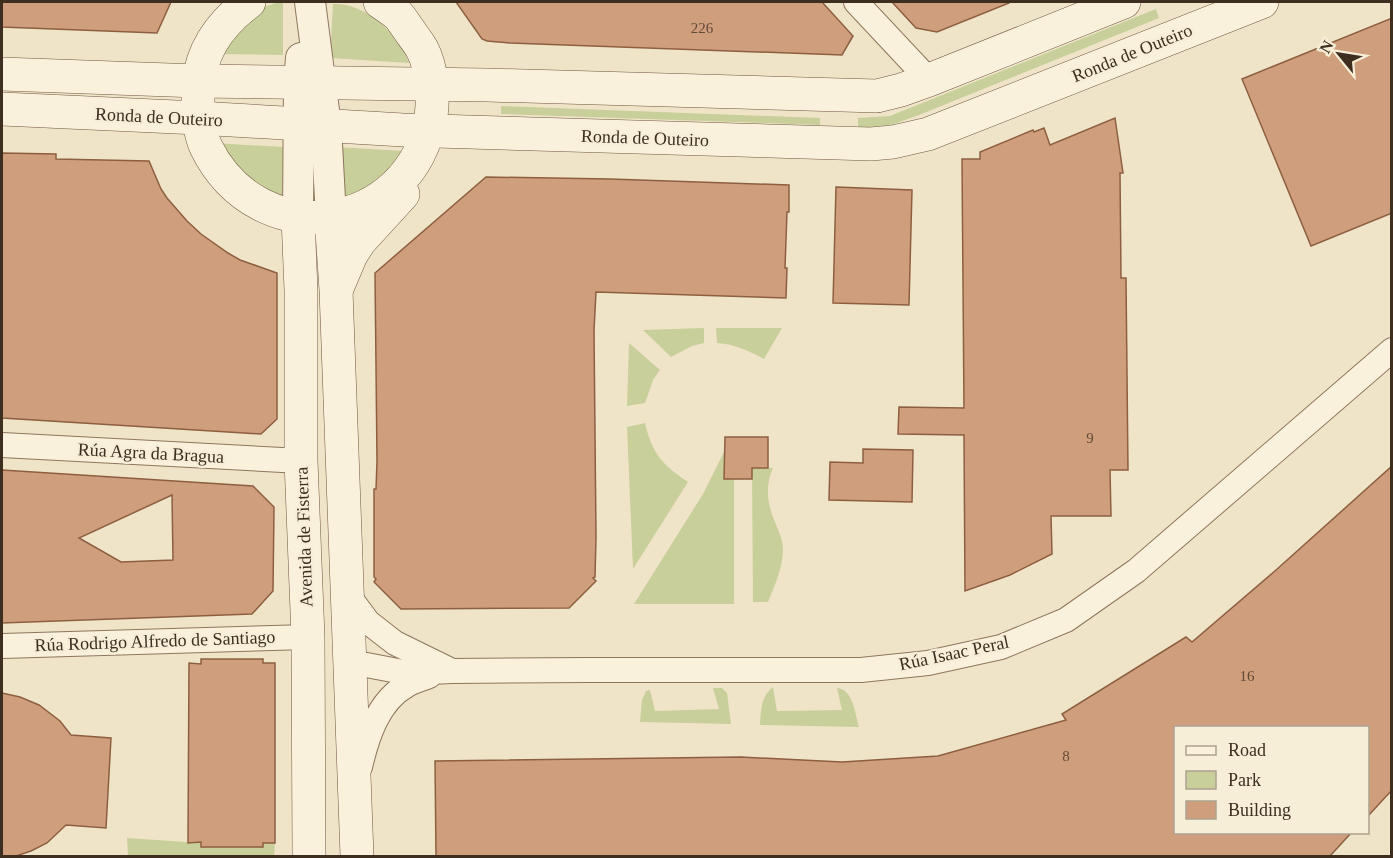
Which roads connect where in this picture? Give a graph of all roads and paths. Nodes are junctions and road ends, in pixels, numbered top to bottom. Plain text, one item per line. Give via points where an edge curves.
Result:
1 (249, 2) edge
2 (308, 2) edge
3 (380, 2) edge
4 (856, 2) edge
5 (1124, 2) edge
6 (1262, 2) edge
7 (2, 74) edge
8 (929, 80) junction
9 (198, 81) junction
10 (310, 83) junction
11 (432, 85) junction
12 (2, 109) edge
13 (198, 118) junction
14 (312, 125) junction
15 (428, 131) junction
16 (462, 132) junction
17 (298, 217) junction
18 (331, 217) junction
19 (336, 290) junction
20 (1392, 350) edge
21 (2, 445) edge
22 (301, 461) junction
23 (348, 595) junction
24 (308, 637) junction
25 (2, 646) edge
26 (351, 662) junction
27 (452, 671) junction
28 (355, 787) junction
29 (309, 856) edge
30 (357, 856) edge

1 - 9 main road via 215,35
2 - 10 street, Avenida de Fisterra
3 - 11 main road via 399,16 423,50
4 - 8 street
5 - 8 main road, Ronda de Outeiro
6 - 16 main road, Ronda de Outeiro via 928,134 893,142
7 - 9 main road, Ronda de Outeiro
8 - 11 main road, Ronda de Outeiro via 877,96
9 - 10 main road, Ronda de Outeiro
9 - 13 main road
10 - 11 main road, Ronda de Outeiro
10 - 14 street, Avenida de Fisterra
11 - 15 main road
12 - 13 main road, Ronda de Outeiro
13 - 14 main road, Ronda de Outeiro
13 - 17 main road via 205,145 224,176 250,199
14 - 15 main road, Ronda de Outeiro
14 - 17 street, Avenida de Fisterra
14 - 18 street, Avenida de Fisterra
15 - 16 main road, Ronda de Outeiro
15 - 18 main road via 418,156 392,188 357,210
16 - 19 main road via 360,241
17 - 18 main road
17 - 22 main road, Avenida de Fisterra
18 - 19 main road, Avenida de Fisterra
19 - 23 main road, Avenida de Fisterra
20 - 27 street, Rúa Isaac Peral via 1136,571 1066,620 1000,647 928,663 861,670
21 - 22 street, Rúa Agra da Bragua
22 - 24 main road, Avenida de Fisterra
22 - 26 main road via 331,639 339,653
23 - 26 main road, Avenida de Fisterra
23 - 27 street via 368,622 395,644
24 - 25 street, Rúa Rodrigo Alfredo de Santiago
24 - 29 main road, Avenida de Fisterra
26 - 27 street, Rúa Isaac Peral via 408,673
26 - 28 main road, Avenida de Fisterra
27 - 28 street, Rúa Isaac Peral via 405,686 388,701 365,745
28 - 30 main road, Avenida de Fisterra

